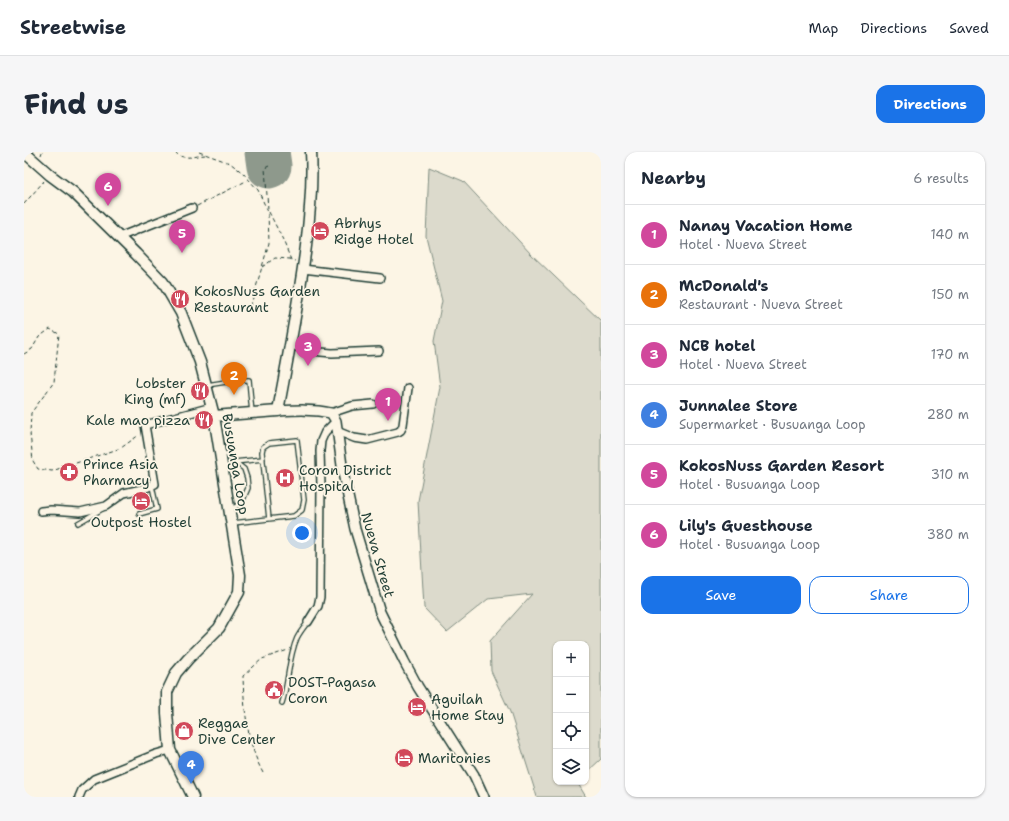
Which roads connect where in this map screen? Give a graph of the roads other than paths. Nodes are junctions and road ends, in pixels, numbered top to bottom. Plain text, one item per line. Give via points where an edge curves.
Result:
1 (24, 152) edge
2 (311, 152) edge
3 (192, 208) road end
4 (119, 237) junction
5 (304, 266) junction
6 (380, 278) dead end
7 (290, 346) junction
8 (379, 351) dead end
9 (245, 380) dead end
10 (226, 382) dead end
11 (206, 385) junction
12 (408, 388) dead end
13 (373, 404) dead end
14 (278, 411) junction
15 (213, 412) junction
16 (252, 413) junction
17 (331, 413) junction
18 (337, 426) junction
19 (221, 450) junction
20 (263, 459) junction
21 (234, 462) junction
22 (152, 485) junction
23 (106, 506) junction
24 (230, 510) junction
25 (41, 511) dead end
26 (139, 514) dead end
27 (269, 519) junction
28 (232, 523) junction
29 (78, 524) dead end
30 (308, 622) joint
31 (282, 703) dead end
32 (170, 750) junction
33 (78, 797) edge
34 (193, 797) edge
35 (484, 797) edge

1 - 4 main road, Busuanga Loop via 73,192
2 - 5 main road via 312,197
3 - 4 street
4 - 11 main road, Busuanga Loop via 163,282 171,294 189,332
5 - 6 street
5 - 7 main road
7 - 8 street via 332,353
7 - 14 main road
9 - 16 lane via 249,380
10 - 11 lane
11 - 15 main road, Busuanga Loop
12 - 18 street via 403,425 398,432 367,440 354,438
13 - 17 street via 352,406
14 - 16 main road
14 - 17 street via 304,409
15 - 16 main road
15 - 19 main road, Busuanga Loop
15 - 22 street via 145,425 155,484
17 - 18 street, Nueva Street
18 - 30 street via 325,432 321,441 320,597 318,606
18 - 35 street, Nueva Street via 354,529 380,612 418,687 474,775
19 - 21 lane
19 - 24 main road, Busuanga Loop
20 - 21 lane
20 - 27 lane
20 - 27 lane via 262,449 267,444 297,440 303,507 300,513 294,516
21 - 24 lane via 244,469 248,488 242,502
22 - 23 street via 124,493
22 - 26 lane via 157,509
23 - 25 street via 80,512
23 - 29 lane
24 - 28 main road, Busuanga Loop
27 - 28 lane
28 - 32 main road, Busuanga Loop via 240,575 239,592 219,628 176,673 167,692
30 - 31 lane via 294,647 287,690
32 - 33 street via 94,779
32 - 34 main road, Busuanga Loop

